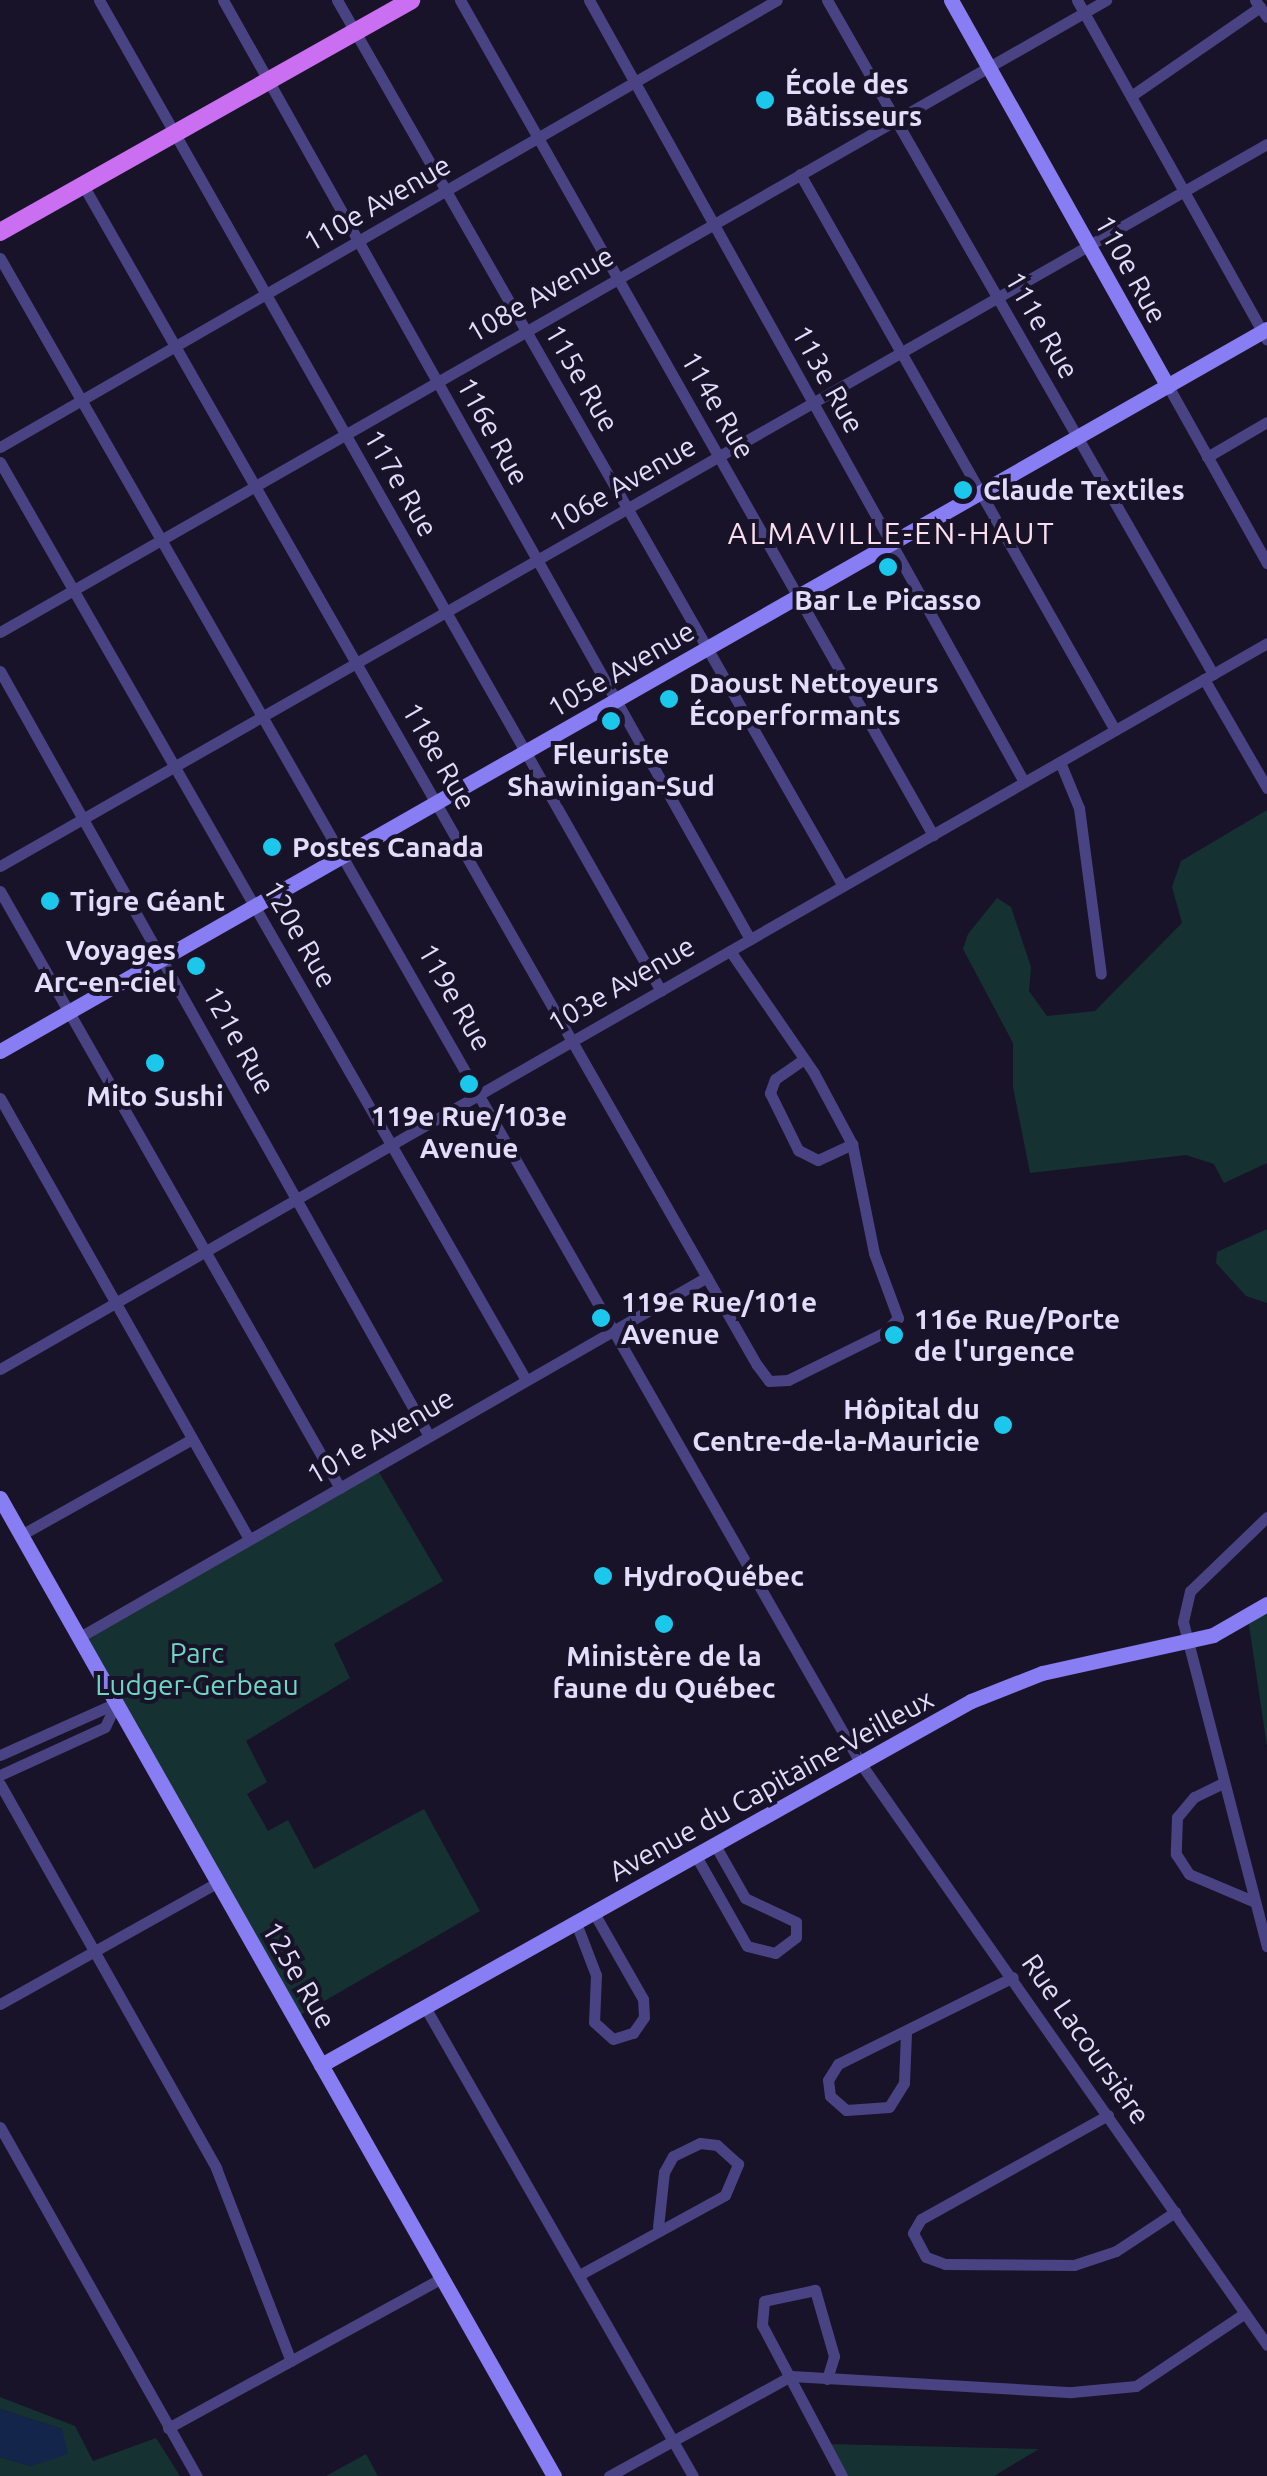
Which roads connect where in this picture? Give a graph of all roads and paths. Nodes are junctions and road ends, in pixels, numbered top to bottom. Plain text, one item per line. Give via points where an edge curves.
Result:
1 (98, 0) edge
2 (223, 0) edge
3 (336, 0) edge
4 (411, 0) edge
5 (460, 0) edge
6 (589, 0) edge
7 (777, 0) edge
8 (827, 0) edge
9 (951, 0) edge
10 (1077, 0) edge
11 (1106, 0) edge
12 (1261, 8) edge
13 (1085, 14) junction
14 (355, 32) junction
15 (988, 66) junction
16 (268, 81) junction
17 (634, 82) junction
18 (1130, 96) junction
19 (895, 119) junction
20 (174, 134) junction
21 (538, 139) junction
22 (1263, 146) edge
23 (1267, 162) edge
24 (800, 174) junction
25 (83, 185) junction
26 (1183, 189) junction
27 (447, 192) junction
28 (713, 224) junction
29 (0, 232) edge
30 (358, 242) junction
31 (1090, 247) junction
32 (0, 258) edge
33 (618, 278) junction
34 (266, 295) junction
35 (998, 299) junction
36 (526, 330) junction
37 (1266, 334) edge
38 (176, 346) junction
39 (902, 354) junction
40 (437, 382) junction
41 (1168, 386) junction
42 (82, 399) junction
43 (814, 404) junction
44 (1267, 422) edge
45 (345, 434) junction
46 (1078, 438) junction
47 (0, 447) edge
48 (1207, 456) junction
49 (719, 458) junction
50 (0, 462) edge
51 (255, 486) junction
52 (981, 493) junction
53 (628, 509) junction
54 (162, 539) junction
55 (891, 544) junction
56 (537, 561) junction
57 (1267, 563) edge
58 (74, 590) junction
59 (798, 597) junction
60 (446, 612) junction
61 (0, 632) edge
62 (1267, 644) edge
63 (710, 647) junction
64 (357, 664) junction
65 (0, 671) edge
66 (1208, 677) junction
67 (616, 700) junction
68 (264, 716) junction
69 (1116, 730) junction
70 (525, 752) junction
71 (1060, 762) junction
72 (175, 766) junction
73 (1024, 782) junction
74 (1267, 788) edge
75 (436, 802) junction
76 (84, 818) junction
77 (933, 834) junction
78 (344, 855) junction
79 (0, 866) edge
80 (843, 886) junction
81 (0, 891) edge
82 (254, 906) junction
83 (750, 939) junction
84 (730, 951) junction
85 (165, 957) junction
86 (1102, 974) dead end
87 (660, 990) junction
88 (68, 1012) junction
89 (572, 1041) junction
90 (0, 1051) edge
91 (804, 1060) junction
92 (482, 1093) junction
93 (0, 1098) edge
94 (392, 1144) junction
95 (852, 1144) junction
96 (298, 1198) junction
97 (205, 1252) junction
98 (707, 1277) junction
99 (114, 1304) junction
100 (617, 1328) junction
101 (0, 1369) edge
102 (526, 1380) junction
103 (429, 1436) junction
104 (192, 1439) junction
105 (340, 1488) junction
106 (0, 1498) edge
107 (1267, 1516) edge
108 (21, 1535) junction
109 (249, 1540) junction
110 (1267, 1604) edge
111 (78, 1638) junction
112 (1188, 1643) junction
113 (116, 1703) junction
114 (0, 1755) edge
115 (860, 1764) junction
116 (0, 1775) edge
117 (0, 1784) edge
118 (1221, 1784) junction
119 (716, 1846) junction
120 (696, 1856) junction
121 (218, 1882) junction
122 (1253, 1902) junction
123 (594, 1913) junction
124 (576, 1923) junction
125 (1267, 1946) edge
126 (93, 1949) junction
127 (1013, 1977) junction
128 (0, 2004) edge
129 (425, 2008) junction
130 (906, 2033) junction
131 (322, 2065) junction
132 (1108, 2115) junction
133 (0, 2127) edge
134 (1175, 2212) junction
135 (658, 2228) junction
136 (580, 2274) junction
137 (442, 2278) junction
138 (1244, 2312) junction
139 (1267, 2345) edge
140 (291, 2361) junction
141 (791, 2376) junction
142 (827, 2379) junction
143 (168, 2428) junction
144 (674, 2440) junction
145 (196, 2476) edge
146 (554, 2476) edge
147 (609, 2476) edge
148 (693, 2476) edge
149 (842, 2476) edge

1 - 20 street, 117e Rue
2 - 16 street, 116e Rue
3 - 14 street, 115e Rue
4 - 14 main road
5 - 21 street, 114e Rue
6 - 17 street, 113e Rue
7 - 17 street, 110e Avenue
8 - 19 street, 111e Rue
9 - 15 street, 110e Rue
10 - 13 street
11 - 13 street, 108e Avenue
12 - 18 street
13 - 15 street, 108e Avenue
13 - 18 street
14 - 16 main road
14 - 27 street, 115e Rue
15 - 19 street, 108e Avenue
15 - 31 street, 110e Rue
16 - 20 main road
16 - 30 street, 116e Rue
17 - 21 street, 110e Avenue
17 - 28 street, 113e Rue
18 - 26 street
19 - 24 street, 108e Avenue
19 - 35 street, 111e Rue
20 - 25 main road
20 - 34 street, 117e Rue
21 - 27 street, 110e Avenue
21 - 33 street, 114e Rue
22 - 23 street
22 - 26 street, 106e Avenue
24 - 28 street, 108e Avenue
24 - 39 street
25 - 29 main road
25 - 38 street, 118e Rue
26 - 31 street, 106e Avenue
26 - 37 street
27 - 30 street, 110e Avenue
27 - 36 street, 115e Rue
28 - 33 street, 108e Avenue
28 - 43 street, 113e Rue
30 - 34 street, 110e Avenue
30 - 40 street, 116e Rue
31 - 35 street, 106e Avenue
31 - 41 street, 110e Rue
32 - 42 street, 119e Rue
33 - 36 street, 108e Avenue
33 - 49 street, 114e Rue
34 - 38 street, 110e Avenue
34 - 45 street, 117e Rue
35 - 39 street, 106e Avenue
35 - 46 street, 111e Rue
36 - 40 street, 108e Avenue
36 - 53 street, 115e Rue
37 - 41 street, 105e Avenue
38 - 42 street, 110e Avenue
38 - 51 street, 118e Rue
39 - 43 street, 106e Avenue
39 - 52 street
40 - 45 street, 108e Avenue
40 - 56 street, 116e Rue
41 - 46 street, 105e Avenue
41 - 48 street, 110e Rue
42 - 47 street, 110e Avenue
42 - 54 street, 119e Rue
43 - 49 street, 106e Avenue
43 - 55 street, 113e Rue
44 - 48 street
45 - 51 street, 108e Avenue
45 - 60 street, 117e Rue
46 - 52 street, 105e Avenue
46 - 66 street, 111e Rue
48 - 57 street, 110e Rue
49 - 53 street, 106e Avenue
49 - 59 street, 114e Rue
50 - 58 street, 120e Rue
51 - 54 street, 108e Avenue
51 - 64 street, 118e Rue
52 - 55 street, 105e Avenue
52 - 69 street
53 - 56 street, 106e Avenue
53 - 63 street, 115e Rue
54 - 58 street, 108e Avenue
54 - 68 street, 119e Rue
55 - 59 street, 105e Avenue
55 - 73 street, 113e Rue
56 - 60 street, 106e Avenue
56 - 67 street, 116e Rue
58 - 61 street, 108e Avenue
58 - 72 street, 120e Rue
59 - 63 street, 105e Avenue
59 - 77 street, 114e Rue
60 - 64 street, 106e Avenue
60 - 70 street, 117e Rue
62 - 66 street, 103e Avenue
63 - 67 street, 105e Avenue
63 - 80 street, 115e Rue
64 - 68 street, 106e Avenue
64 - 75 street, 118e Rue
65 - 76 street, 121e Rue
66 - 69 street, 103e Avenue
66 - 74 street, 111e Rue
67 - 70 street, 105e Avenue
67 - 83 street, 116e Rue
68 - 72 street, 106e Avenue
68 - 78 street, 119e Rue
69 - 71 street, 103e Avenue
70 - 75 street, 105e Avenue
70 - 87 street, 117e Rue
71 - 73 street, 103e Avenue
71 - 86 street via 1080,808
72 - 76 street, 106e Avenue
72 - 82 street, 120e Rue
73 - 77 street, 103e Avenue
75 - 78 street, 105e Avenue
75 - 89 street, 118e Rue
76 - 79 street, 106e Avenue
76 - 85 street, 121e Rue
77 - 80 street, 103e Avenue
78 - 82 street, 105e Avenue
78 - 92 street, 119e Rue
80 - 83 street, 103e Avenue
81 - 88 street
82 - 85 street, 105e Avenue
82 - 94 street, 120e Rue
83 - 84 street, 103e Avenue
84 - 87 street, 103e Avenue
84 - 91 street
85 - 88 street, 105e Avenue
85 - 96 street, 121e Rue
87 - 89 street, 103e Avenue
88 - 90 street, 105e Avenue
88 - 97 street
89 - 92 street, 103e Avenue
89 - 98 street, 118e Rue
91 - 95 street
91 - 95 street via 776,1079 770,1093 798,1150 818,1160
92 - 94 street, 103e Avenue
92 - 100 street, 119e Rue
93 - 99 street
94 - 96 street, 103e Avenue
94 - 102 street, 120e Rue
95 - 98 street, 118e Rue via 874,1253 898,1318 885,1332 788,1380 769,1381
96 - 97 street, 103e Avenue
96 - 103 street, 121e Rue
97 - 99 street, 103e Avenue
97 - 105 street
98 - 100 street, 101e Avenue
99 - 101 street, 103e Avenue
99 - 104 street
100 - 102 street, 101e Avenue
100 - 115 street, 119e Rue
102 - 103 street, 101e Avenue
103 - 105 street, 101e Avenue
104 - 108 street
104 - 109 street
105 - 109 street, 101e Avenue
106 - 108 street, 125e Rue
107 - 112 street via 1190,1592 1183,1622
108 - 111 street, 125e Rue
109 - 111 street, 101e Avenue
110 - 112 street, Avenue du Capitaine-Veilleux via 1225,1631
111 - 113 street, 125e Rue
112 - 115 street, Avenue du Capitaine-Veilleux via 1042,1673 971,1701
112 - 118 street
113 - 114 street
113 - 116 street via 105,1727
113 - 121 street, 125e Rue
115 - 119 street, Avenue du Capitaine-Veilleux
115 - 127 street, Rue Lacoursière
117 - 126 street
118 - 122 street
118 - 122 street via 1194,1797 1177,1816 1176,1854 1189,1874
119 - 120 street, Avenue du Capitaine-Veilleux
119 - 120 street via 745,1898 796,1922 796,1936 775,1953 747,1946
120 - 123 street, Avenue du Capitaine-Veilleux
121 - 126 street
121 - 131 street, 125e Rue
122 - 125 street
123 - 124 street, Avenue du Capitaine-Veilleux
123 - 124 street via 643,1999 644,2017 633,2033 614,2039 594,2022 596,1975
124 - 129 street, Avenue du Capitaine-Veilleux
126 - 128 street
126 - 140 street via 216,2168
127 - 130 street
127 - 132 street, Rue Lacoursière
129 - 131 street, Avenue du Capitaine-Veilleux
129 - 136 street
130 - 130 street via 838,2064 828,2080 830,2096 846,2110 889,2106 904,2083
131 - 137 street, 125e Rue
132 - 134 street, Rue Lacoursière
132 - 134 street via 921,2219 914,2233 926,2256 945,2264 1074,2265 1116,2251
133 - 143 street
134 - 138 street, Rue Lacoursière
135 - 135 street via 726,2195 738,2164 717,2145 700,2143 673,2156 664,2172
135 - 136 street
136 - 144 street
137 - 140 street
137 - 146 street, 125e Rue
138 - 139 street, Rue Lacoursière
138 - 142 street via 1136,2386 1072,2392
140 - 143 street
141 - 142 street
141 - 142 street via 762,2325 764,2301 815,2290 834,2356
141 - 144 street
141 - 149 street
143 - 145 street
144 - 147 street
144 - 148 street

